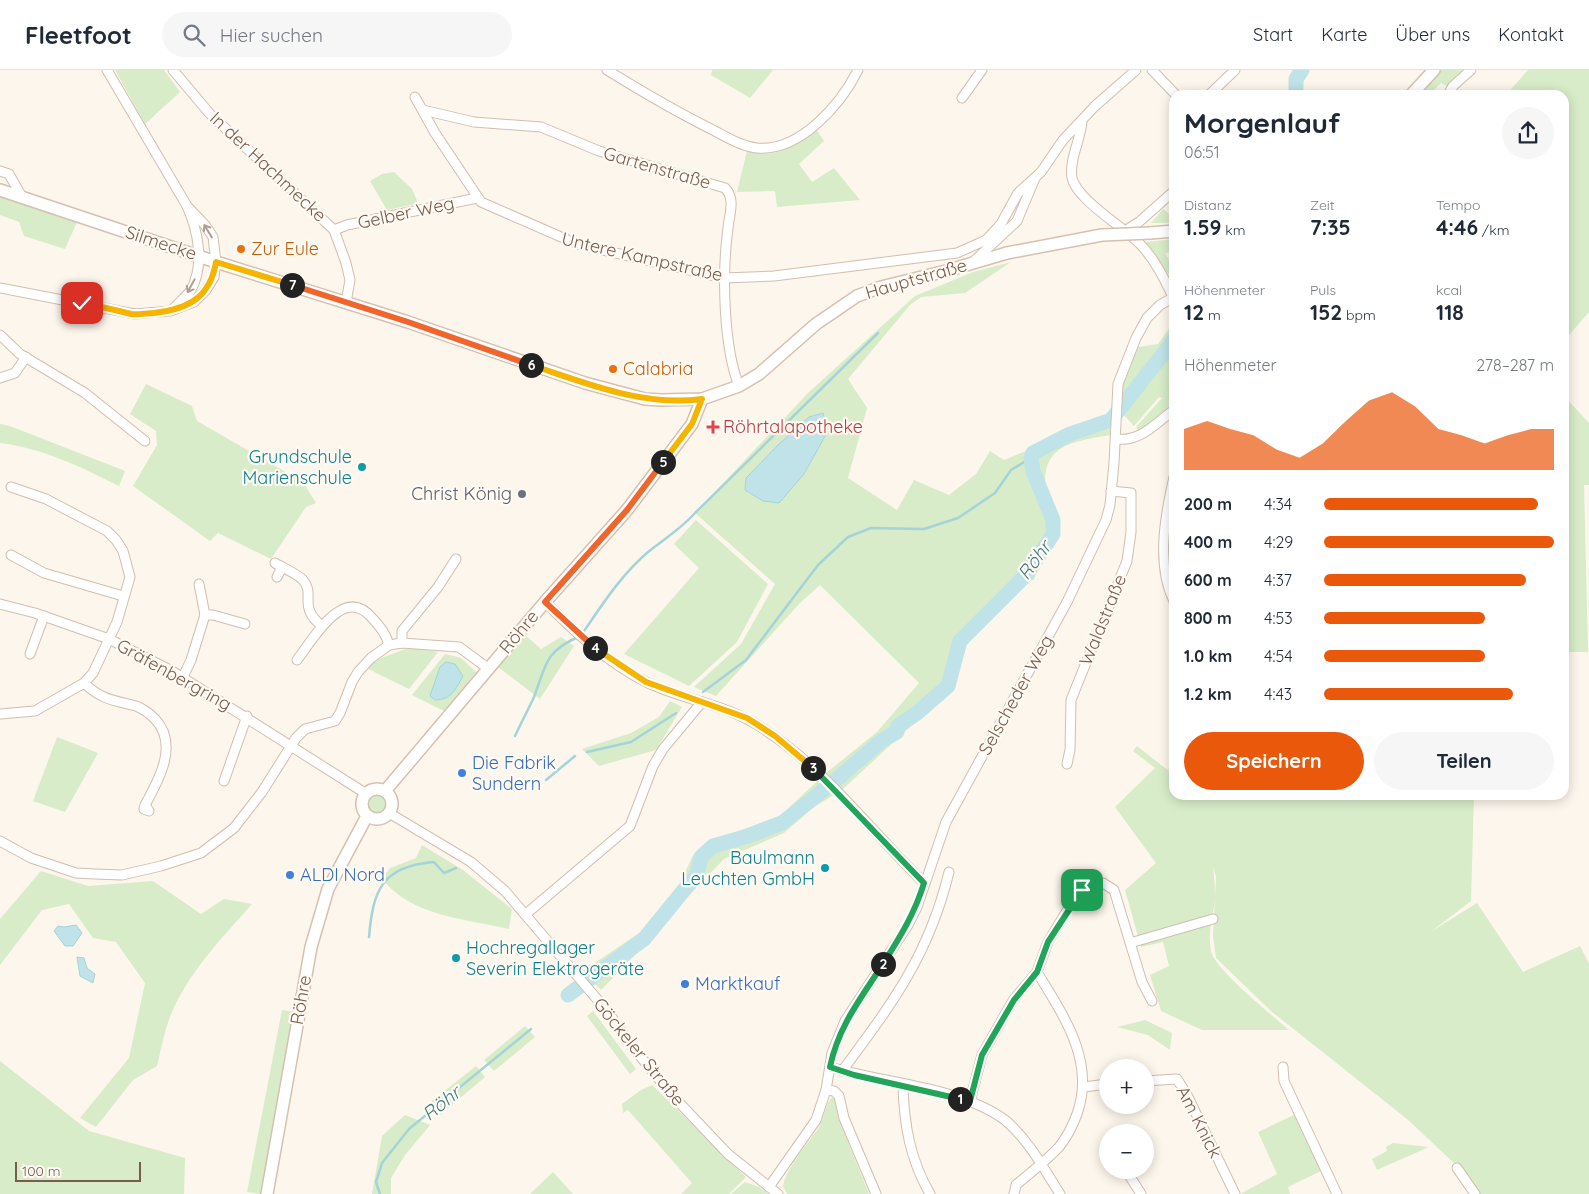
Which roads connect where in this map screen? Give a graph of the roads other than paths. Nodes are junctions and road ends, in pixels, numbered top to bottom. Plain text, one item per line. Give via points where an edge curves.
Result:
1 (107, 70) edge
2 (173, 70) edge
3 (607, 70) edge
4 (858, 70) edge
5 (982, 70) edge
6 (1136, 70) edge
7 (1152, 70) edge
8 (1234, 70) edge
9 (1434, 70) edge
10 (1470, 70) edge
11 (1171, 90) edge
12 (1214, 90) edge
13 (1416, 90) edge
14 (1451, 90) edge
15 (415, 98) dead end
16 (962, 98) dead end
17 (423, 110) junction
18 (1082, 121) junction
19 (0, 171) edge
20 (1036, 176) junction
21 (0, 190) edge
22 (1169, 196) edge
23 (22, 198) junction
24 (477, 198) junction
25 (187, 206) junction
26 (334, 230) junction
27 (1125, 231) junction
28 (1169, 231) edge
29 (198, 255) junction
30 (216, 262) junction
31 (971, 264) junction
32 (723, 278) junction
33 (0, 288) edge
34 (1169, 289) edge
35 (1169, 300) edge
36 (346, 302) junction
37 (170, 311) junction
38 (0, 335) edge
39 (26, 357) junction
40 (0, 378) edge
41 (739, 386) junction
42 (702, 399) junction
43 (1169, 414) edge
44 (1116, 439) junction
45 (145, 441) dead end
46 (11, 487) dead end
47 (1111, 490) junction
48 (1169, 512) edge
49 (11, 556) dead end
50 (456, 559) dead end
51 (277, 577) dead end
52 (199, 584) dead end
53 (1169, 589) edge
54 (123, 596) junction
55 (545, 602) junction
56 (0, 604) edge
57 (205, 615) junction
58 (44, 616) junction
59 (246, 624) dead end
60 (322, 626) junction
61 (109, 639) junction
62 (402, 643) junction
63 (390, 645) junction
64 (30, 654) dead end
65 (297, 660) dead end
66 (489, 669) junction
67 (182, 677) junction
68 (84, 683) junction
69 (702, 702) junction
70 (0, 714) edge
71 (246, 716) junction
72 (290, 746) junction
73 (1067, 764) dead end
74 (224, 781) dead end
75 (385, 791) junction
76 (365, 793) junction
77 (145, 805) dead end
78 (389, 813) junction
79 (367, 816) junction
80 (0, 841) edge
81 (949, 872) dead end
82 (924, 883) junction
83 (526, 914) junction
84 (1213, 919) dead end
85 (1130, 943) junction
86 (1037, 972) junction
87 (1152, 1001) dead end
88 (830, 1067) junction
89 (1284, 1068) dead end
90 (842, 1071) junction
91 (1154, 1081) edge
92 (903, 1085) junction
93 (1099, 1085) edge
94 (1083, 1087) junction
95 (826, 1090) junction
96 (970, 1101) junction
97 (1041, 1163) junction
98 (1457, 1168) dead end
99 (1132, 1179) edge
100 (769, 1187) junction
101 (267, 1194) edge
102 (778, 1194) edge
103 (876, 1194) edge
104 (930, 1194) edge
105 (1014, 1194) edge
106 (1060, 1194) edge
107 (1141, 1194) edge
108 (1235, 1194) edge
109 (1337, 1194) edge
110 (1475, 1194) edge

1 - 25 street
2 - 26 street, In der Hachmecke via 210,114
3 - 4 street via 686,118 742,144 762,148 785,142 822,119 842,99
5 - 16 street
6 - 18 street
7 - 11 street
8 - 12 street
9 - 13 main road
10 - 14 street
15 - 17 street, Untere Kampstraße
17 - 24 street, Untere Kampstraße
17 - 32 street, Gartenstraße via 474,122 541,127 599,151 725,188 732,200
18 - 20 street, Untere Kampstraße
18 - 27 street via 1072,168 1074,184
19 - 23 street via 9,174
20 - 31 street via 1017,221
20 - 32 street, Untere Kampstraße via 1018,193 996,232 957,253 789,275
21 - 23 main road, Silmecke
22 - 27 street
23 - 29 main road, Silmecke
24 - 26 street, Gelber Weg
24 - 32 street, Untere Kampstraße via 576,244
25 - 29 street via 196,226
30 -> 25 street via 213,237
26 - 36 street, In der Hachmecke via 350,280
27 - 34 street via 1154,261
28 - 31 main road, Hauptstraße, bridge via 1102,235 1008,253
29 - 30 main road, Silmecke
29 -> 37 street via 196,276 190,291
30 - 36 main road, Silmecke
30 - 37 street via 214,276 206,290 194,302
31 - 41 main road, Hauptstraße via 857,296 816,324 759,374
32 - 41 street, Gartenstraße via 731,357
33 - 37 street via 131,314
35 - 44 street, Selscheder Weg via 1153,310 1136,338 1118,384
36 - 42 main road, Silmecke via 605,389 645,399
38 - 39 street via 9,346
39 - 40 street via 15,373
39 - 45 street via 84,393
41 - 42 main road, Hauptstraße
42 - 55 main road, Röhre via 692,424 627,510
43 - 44 street via 1140,436 1130,440
44 - 47 street, Selscheder Weg
46 - 54 street via 83,516 112,535 123,551 129,570 129,582
47 - 73 street, Waldstraße via 1131,493 1127,561 1071,700
47 - 82 street, Selscheder Weg via 1106,520 1066,602 946,822
48 - 53 street via 1164,548 1165,580
49 - 54 street via 44,573
50 - 62 street via 402,631
51 - 60 street via 278,565 302,580 306,587 308,611
52 - 57 street
54 - 61 street via 121,613
55 - 66 main road, Röhre
55 - 69 street via 581,636 624,668 646,682
56 - 58 street, Gräfenbergring
57 - 59 street
57 - 67 street via 191,660
58 - 61 street, Gräfenbergring
58 - 64 street
60 - 63 street via 344,607 357,606 370,614 386,634
60 - 65 street
61 - 67 street, Gräfenbergring
61 - 68 street via 93,673
62 - 63 street
62 - 66 street via 459,647
63 - 72 street via 358,672 335,721 305,729
66 - 75 main road, Röhre
67 - 71 street, Gräfenbergring
68 - 70 street via 35,711
68 - 77 street via 100,696 144,709 162,729 166,759
69 - 82 street via 747,718 790,747
69 - 83 street via 653,766 630,826
71 - 72 street, Gräfenbergring
71 - 74 street, Gräfenbergring
72 - 76 street, Gräfenbergring
72 - 80 street via 262,792 234,828 201,853 122,875 76,873 31,858
75 - 76 main road via 377,789
75 - 78 main road via 391,800
76 - 79 main road via 361,804
78 - 79 main road via 379,820
78 - 83 street, Göckeler Straße via 470,862 505,891
79 - 101 main road, Röhre via 328,889 311,946
81 - 90 street via 942,900 920,956 884,1015
82 - 88 street, Selscheder Weg via 908,925 845,1020
83 - 100 street, Göckeler Straße via 671,1094 728,1154
84 - 85 street
85 - 86 street via 1114,890 1103,883 1092,884 1082,890 1068,909 1048,942
85 - 87 street via 1142,982
86 - 94 street via 1077,1046
86 - 96 street via 1014,1000 982,1055
88 - 90 street
88 - 95 street, Selscheder Weg
89 - 109 street via 1284,1080
90 - 92 street
91 - 108 street, Am Knick via 1177,1079
92 - 96 street
92 - 104 street via 908,1142
93 - 94 street
94 - 97 street via 1072,1127 1060,1146
95 - 100 street, Selscheder Weg via 810,1131
95 - 103 street via 839,1096 844,1118
96 - 97 street via 1005,1121
97 - 105 street via 1016,1186
97 - 106 street
98 - 110 street
99 - 107 street
100 - 102 street, Göckeler Straße

